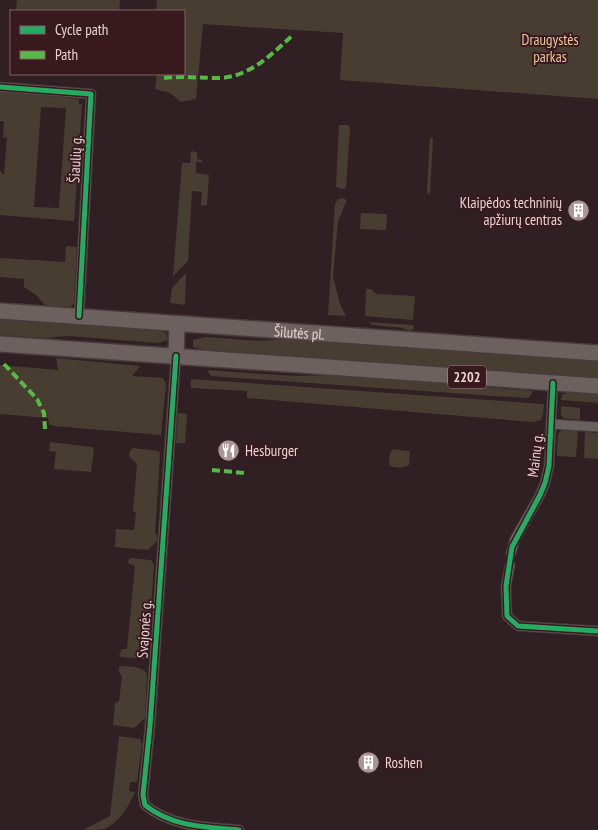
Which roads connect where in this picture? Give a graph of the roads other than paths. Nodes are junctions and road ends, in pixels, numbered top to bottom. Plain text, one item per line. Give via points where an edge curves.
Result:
1 (0, 87) edge
2 (0, 311) edge
3 (79, 316) junction
4 (177, 324) junction
5 (0, 344) edge
6 (598, 354) edge
7 (176, 356) junction
8 (553, 383) junction
9 (598, 386) edge
10 (551, 424) junction
11 (598, 427) edge
12 (511, 553) dead end
13 (510, 565) dead end
14 (598, 631) edge
15 (239, 830) edge

1 - 3 street, Šiaulių g. via 91,94
2 - 3 main road, Šilutės pl. / 2202
3 - 4 main road, Šilutės pl. / 2202
4 - 6 main road, Šilutės pl. / 2202
4 - 7 main road
5 - 7 main road, 2202
7 - 8 main road, 2202
7 - 15 street, Svajonės g. via 143,795 145,805 171,821
8 - 9 main road, 2202
8 - 10 street, Mainų g.
10 - 11 street, Mainų g.
10 - 12 street, Mainų g. via 545,483 515,538
13 - 14 street via 506,586 507,616 518,626

